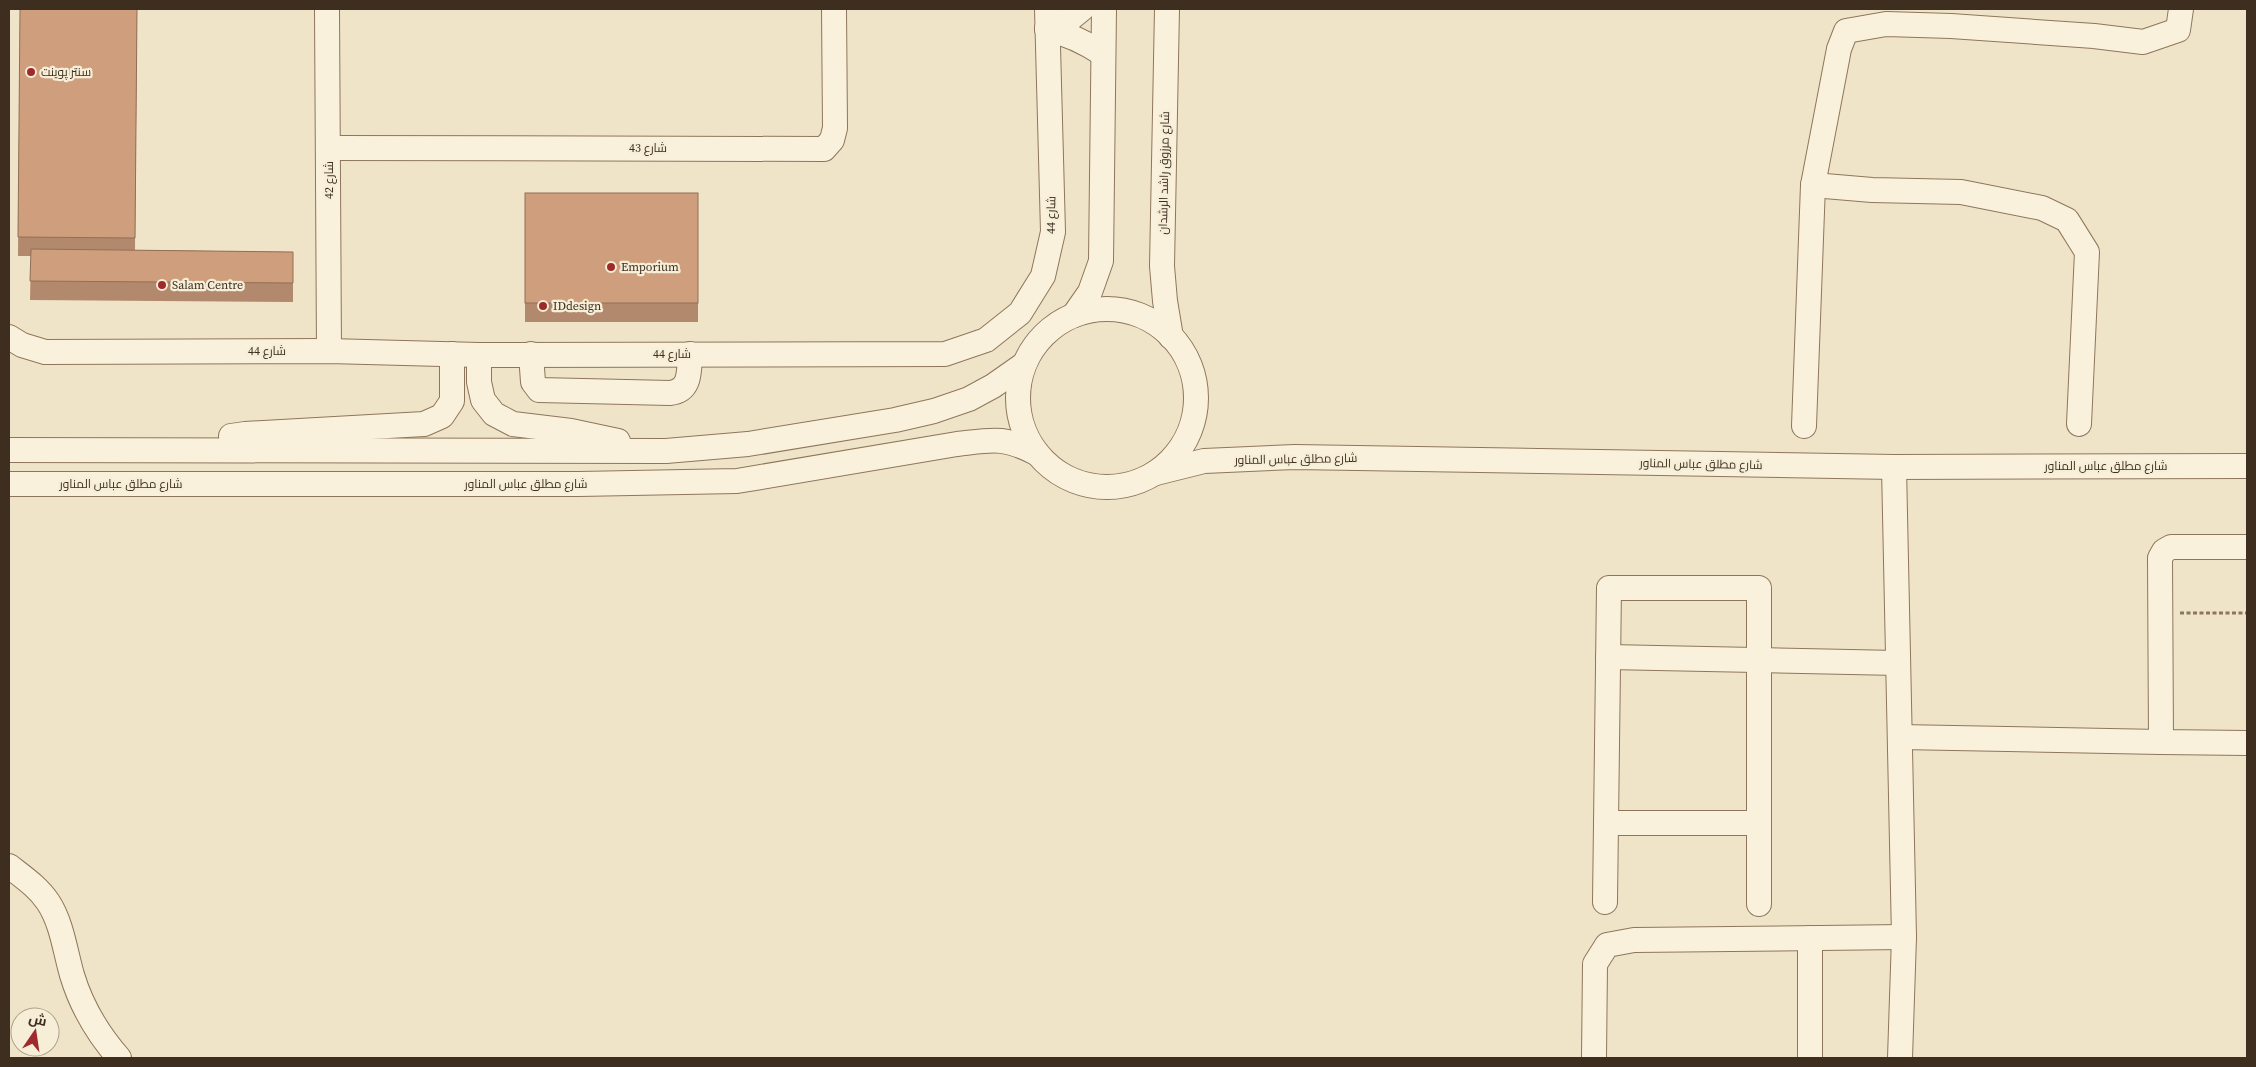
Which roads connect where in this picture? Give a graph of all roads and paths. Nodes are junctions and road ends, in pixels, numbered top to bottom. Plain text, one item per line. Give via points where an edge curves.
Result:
1 (327, 9) edge
2 (834, 9) edge
3 (1082, 9) edge
4 (1104, 9) edge
5 (1167, 9) edge
6 (2181, 9) edge
7 (1047, 19) edge
8 (1103, 54) junction
9 (329, 148) junction
10 (1814, 185) junction
11 (1074, 315) junction
12 (1171, 337) junction
13 (16, 341) edge
14 (329, 351) junction
15 (452, 354) junction
16 (531, 354) junction
17 (690, 354) junction
18 (479, 355) junction
19 (1023, 366) junction
20 (2079, 424) dead end
21 (1804, 426) dead end
22 (168, 449) junction
23 (9, 450) edge
24 (666, 451) junction
25 (1036, 454) junction
26 (1894, 466) junction
27 (2247, 466) edge
28 (1156, 473) junction
29 (9, 484) edge
30 (2247, 547) edge
31 (2162, 613) junction
32 (2247, 613) edge
33 (1608, 657) junction
34 (1759, 660) junction
35 (1898, 663) junction
36 (1900, 737) junction
37 (2161, 742) junction
38 (2247, 743) edge
39 (1606, 823) junction
40 (1759, 823) junction
41 (9, 866) edge
42 (1605, 902) dead end
43 (1759, 904) dead end
44 (1904, 937) junction
45 (1810, 938) junction
46 (119, 1058) edge
47 (1594, 1058) edge
48 (1810, 1058) edge
49 (1900, 1058) edge

1 - 9 street, شارع 42
2 - 9 street, شارع 43 via 835,128 832,140 824,149
3 - 7 street via 1071,18
4 - 8 street
5 - 12 street, شارع مرزوق راشد الرشدان via 1162,266
6 - 10 street via 2178,30 2143,42 1942,26 1886,24 1846,31 1839,49
7 - 8 street
7 - 17 street, شارع 44 via 1053,232 1043,276 1020,313 986,340 945,354
8 - 11 street via 1101,261 1090,292
9 - 14 street, شارع 42
10 - 20 street via 1961,192 2042,208 2067,220 2088,252
10 - 21 street
11 - 12 street via 1100,309 1126,311 1150,321
11 - 19 street via 1053,327 1036,344
12 - 28 street via 1187,358 1195,383 1196,409 1189,434 1175,456
13 - 14 street, شارع 44 via 45,352
14 - 15 street, شارع 44
15 - 18 street, شارع 44
15 - 22 street via 452,401 442,416 424,424 245,434
16 - 17 street, شارع 44
16 - 17 street via 533,382 540,390 670,394 681,391 687,383
16 - 18 street, شارع 44
18 - 24 street via 483,400 494,414 513,424 571,431
19 - 24 street via 968,399 934,411 748,444
19 - 25 street via 1018,388 1018,411 1024,434
22 - 23 street
22 - 24 street
25 - 28 street via 1071,480 1092,486 1114,487
25 - 29 street, شارع مطلق عباس المناور via 1005,440 991,440 737,481
26 - 27 street, شارع مطلق عباس المناور
26 - 28 street, شارع مطلق عباس المناور via 1296,457 1204,461
26 - 35 street
30 - 31 street via 2179,546 2164,551 2160,558
31 - 32 path
31 - 37 street
33 - 34 street
33 - 34 street via 1609,588 1759,588
33 - 39 street
34 - 35 street
34 - 40 street
35 - 36 street
36 - 37 street
36 - 44 street
37 - 38 street
39 - 40 street
39 - 42 street
40 - 43 street
41 - 46 street via 29,881 49,903 80,996 99,1032
44 - 45 street
44 - 49 street
45 - 47 street via 1634,940 1607,945 1595,964
45 - 48 street

